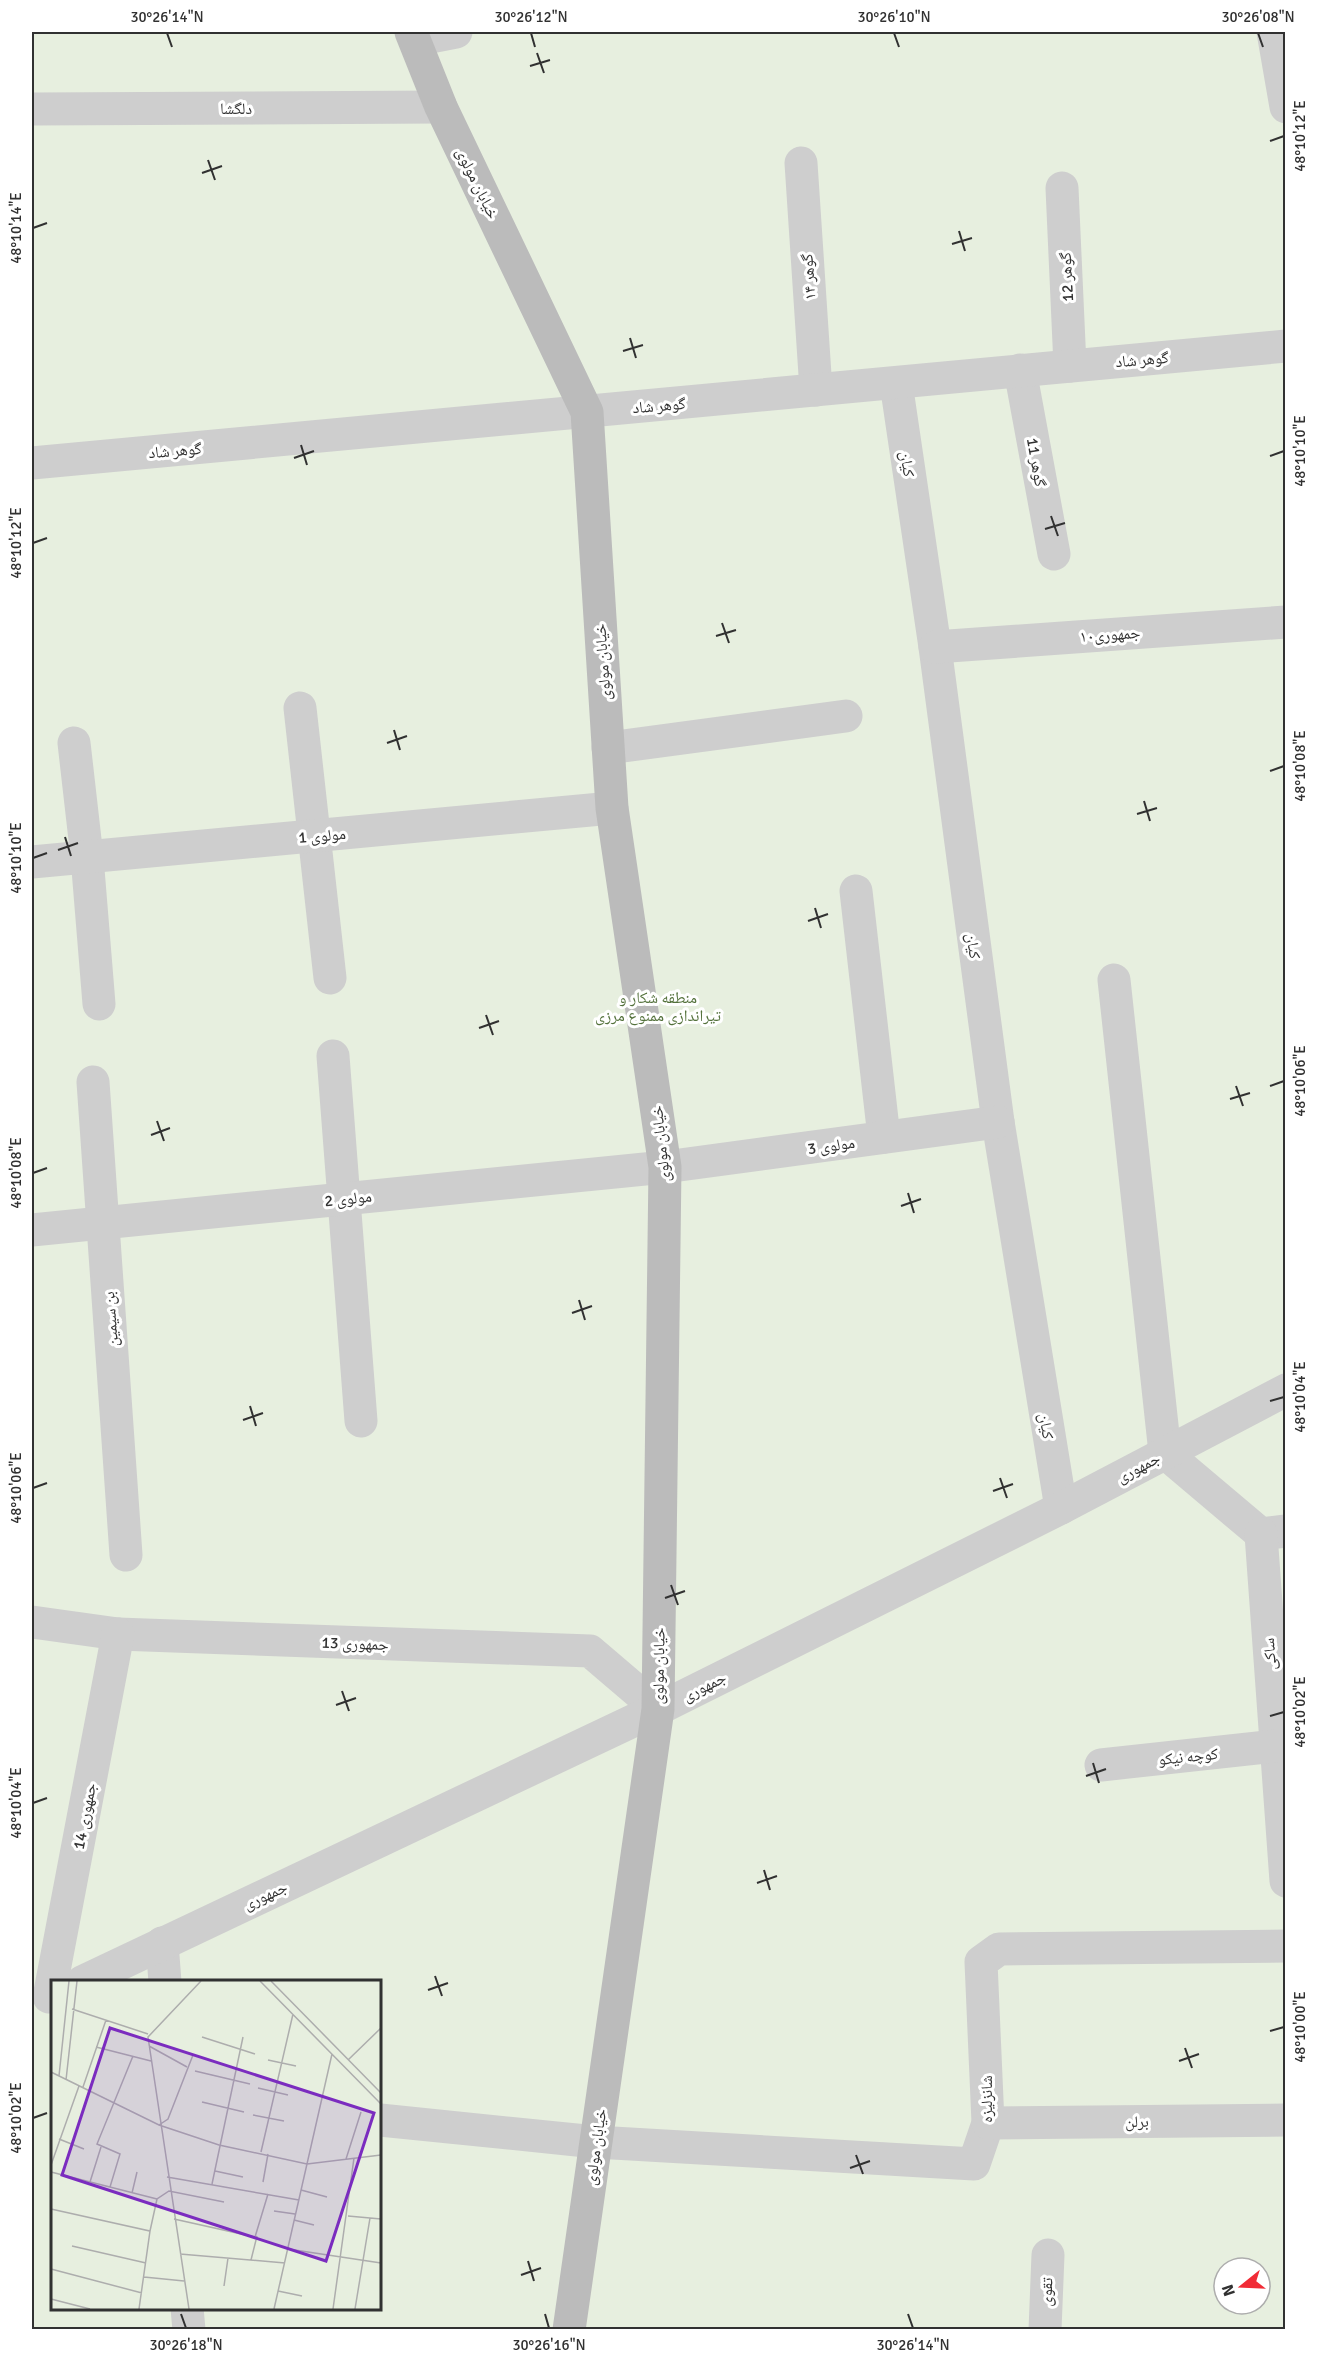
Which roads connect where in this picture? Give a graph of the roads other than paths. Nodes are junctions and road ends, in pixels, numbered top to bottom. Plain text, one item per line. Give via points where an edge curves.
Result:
1 (456, 32) edge
2 (1273, 32) edge
3 (413, 36) edge
4 (441, 107) junction
5 (1286, 107) edge
6 (32, 108) edge
7 (801, 163) dead end
8 (1062, 188) dead end
9 (1286, 346) edge
10 (1070, 366) junction
11 (1020, 370) junction
12 (896, 382) junction
13 (816, 390) junction
14 (587, 412) junction
15 (32, 463) edge
16 (1054, 554) dead end
17 (1286, 622) edge
18 (935, 647) junction
19 (300, 708) dead end
20 (846, 716) dead end
21 (74, 743) dead end
22 (608, 748) junction
23 (612, 808) junction
24 (314, 836) junction
25 (87, 857) junction
26 (32, 862) edge
27 (856, 891) dead end
28 (330, 978) dead end
29 (1114, 980) dead end
30 (99, 1004) dead end
31 (333, 1056) dead end
32 (93, 1082) dead end
33 (998, 1122) junction
34 (884, 1137) junction
35 (665, 1167) junction
36 (344, 1199) junction
37 (103, 1223) junction
38 (32, 1230) edge
39 (1286, 1390) edge
40 (361, 1421) dead end
41 (1165, 1453) junction
42 (1061, 1508) junction
43 (1273, 1533) edge
44 (126, 1556) dead end
45 (32, 1622) edge
46 (118, 1634) junction
47 (658, 1709) junction
48 (1276, 1746) junction
49 (1101, 1765) dead end
50 (1286, 1881) edge
51 (162, 1943) junction
52 (1286, 1946) edge
53 (86, 1980) edge
54 (165, 1980) edge
55 (44, 2000) edge
56 (381, 2120) edge
57 (1286, 2120) edge
58 (988, 2122) junction
59 (596, 2142) junction
60 (1048, 2255) dead end
61 (187, 2310) edge
62 (189, 2330) edge
63 (569, 2330) edge
64 (1045, 2330) edge

1 - 3 street
2 - 5 street
3 - 4 main road, خیابان مولوی
4 - 6 street, دلگشا
4 - 14 main road, خیابان مولوی
7 - 13 street, گوهر ۱۴
8 - 10 street, گوهر 12
9 - 10 street, گوهر شاد
10 - 11 street, گوهر شاد
11 - 12 street, گوهر شاد
11 - 16 street, گوهر 11
12 - 13 street, گوهر شاد
12 - 18 street, کیان
13 - 14 street, گوهر شاد
14 - 15 street, گوهر شاد
14 - 22 main road, خیابان مولوی
17 - 18 street, جمهوری۱۰
18 - 33 street, کیان
19 - 24 street
20 - 22 street
21 - 25 street
22 - 23 main road, خیابان مولوی
23 - 24 street, مولوی 1
23 - 35 main road, خیابان مولوی
24 - 25 street, مولوی 1
24 - 28 street
25 - 26 street, مولوی 1
25 - 30 street
27 - 34 street
29 - 41 street
31 - 36 street
32 - 37 street, بن سیمین
33 - 34 street, مولوی 3
33 - 42 street, کیان
34 - 35 street, مولوی 3
35 - 36 street, مولوی 2
35 - 47 main road, خیابان مولوی
36 - 37 street, مولوی 2
36 - 40 street
37 - 38 street, مولوی 2
37 - 44 street, بن سیمین
39 - 41 street, جمهوری
41 - 42 street, جمهوری
41 - 43 street
42 - 47 street, جمهوری
43 - 48 street, ساکی
45 - 46 street, جمهوری 13
46 - 47 street, جمهوری 13 via 590,1652
46 - 55 street, جمهوری 14
47 - 51 street, جمهوری
47 - 59 main road, خیابان مولوی
48 - 49 street, کوچه نیکو
48 - 50 street, ساکی
51 - 53 street, جمهوری
51 - 54 street
52 - 58 street, شانزلیزه via 999,1949 981,1962
56 - 59 street
57 - 58 street, برلن
58 - 59 street, شانزلیزه via 974,2164
59 - 63 main road, خیابان مولوی
60 - 64 street, تقوی
61 - 62 street

